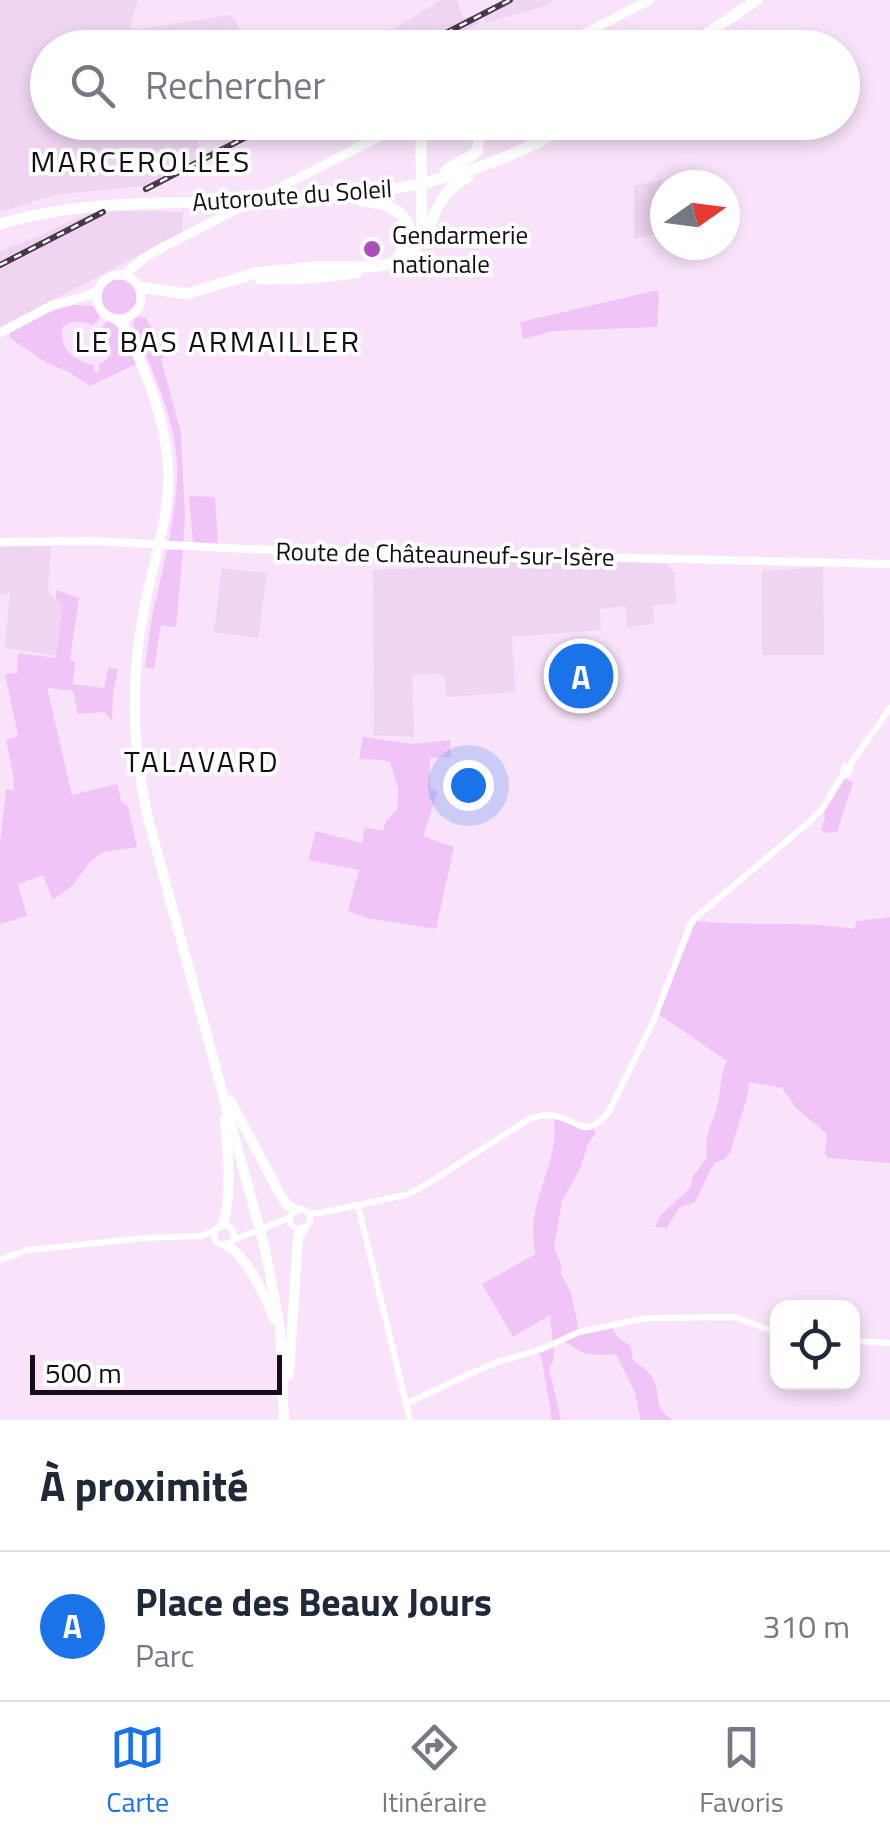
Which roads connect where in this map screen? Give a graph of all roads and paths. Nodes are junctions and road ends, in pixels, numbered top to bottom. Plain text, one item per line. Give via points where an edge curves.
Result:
1 (650, 0) edge
2 (745, 0) edge
3 (757, 0) edge
4 (591, 30) edge
5 (701, 30) edge
6 (713, 30) edge
7 (373, 140) edge
8 (421, 140) edge
9 (424, 140) edge
10 (479, 140) edge
11 (525, 140) edge
12 (541, 140) edge
13 (476, 169) junction
14 (445, 172) junction
15 (431, 179) junction
16 (414, 183) junction
17 (262, 197) junction
18 (323, 198) junction
19 (0, 221) edge
20 (165, 246) junction
21 (411, 256) junction
22 (361, 266) junction
23 (124, 275) junction
24 (98, 290) junction
25 (139, 290) junction
26 (100, 307) junction
27 (47, 308) junction
28 (131, 316) junction
29 (116, 319) junction
30 (0, 333) edge
31 (0, 542) edge
32 (890, 564) edge
33 (139, 661) junction
34 (890, 708) edge
35 (226, 1096) junction
36 (358, 1205) junction
37 (300, 1219) junction
38 (217, 1232) junction
39 (231, 1239) junction
40 (0, 1263) edge
41 (770, 1330) edge
42 (860, 1342) edge
43 (890, 1343) edge
44 (282, 1352) junction
45 (289, 1376) junction
46 (406, 1404) junction
47 (288, 1420) edge
48 (410, 1420) edge

1 - 4 main road
2 - 5 highway
3 - 6 highway
7 - 20 main road
8 - 22 highway via 420,238 396,262
9 - 21 highway via 424,234
10 - 14 highway via 476,152
11 - 14 highway, Autoroute du Soleil
12 - 13 highway, Autoroute du Soleil
13 - 15 highway, Autoroute du Soleil
13 - 21 highway via 442,196 424,242
14 - 15 highway, Autoroute du Soleil
15 - 16 highway, Autoroute du Soleil
16 - 17 highway, Autoroute du Soleil
16 - 18 highway, Autoroute du Soleil
17 - 18 highway, Autoroute du Soleil
17 - 19 highway, Autoroute du Soleil via 77,207
17 - 19 highway, Autoroute du Soleil via 108,198 51,204
18 - 22 highway via 383,203 405,220 402,252 387,263
20 - 23 main road
20 - 25 main road via 139,271
21 - 25 highway via 371,271 243,282 192,300
22 - 25 highway via 256,273 186,294
23 - 24 main road via 108,278
23 - 25 main road
24 - 26 main road
24 - 27 main road
25 - 28 main road
26 - 27 main road
26 - 29 main road
27 - 30 main road
28 - 29 main road
28 - 33 highway via 164,411 173,466 168,531
29 - 33 highway via 154,399 168,462
31 - 32 main road, Route de Châteauneuf-sur-Isère
33 - 35 highway via 148,797
34 - 36 street via 822,809 690,925 654,1020 608,1113 592,1128 553,1115 528,1119 419,1189
35 - 37 highway
35 - 38 highway via 228,1194
35 - 44 highway via 265,1248
35 - 45 highway via 274,1265
36 - 37 street
36 - 46 street
37 - 39 street
37 - 45 highway
38 - 39 street via 218,1244
38 - 39 street via 229,1226
38 - 40 street via 39,1248
39 - 44 highway via 263,1294
41 - 46 street via 734,1317 647,1318 579,1332
42 - 43 street
44 - 47 highway
45 - 47 highway
46 - 48 street

